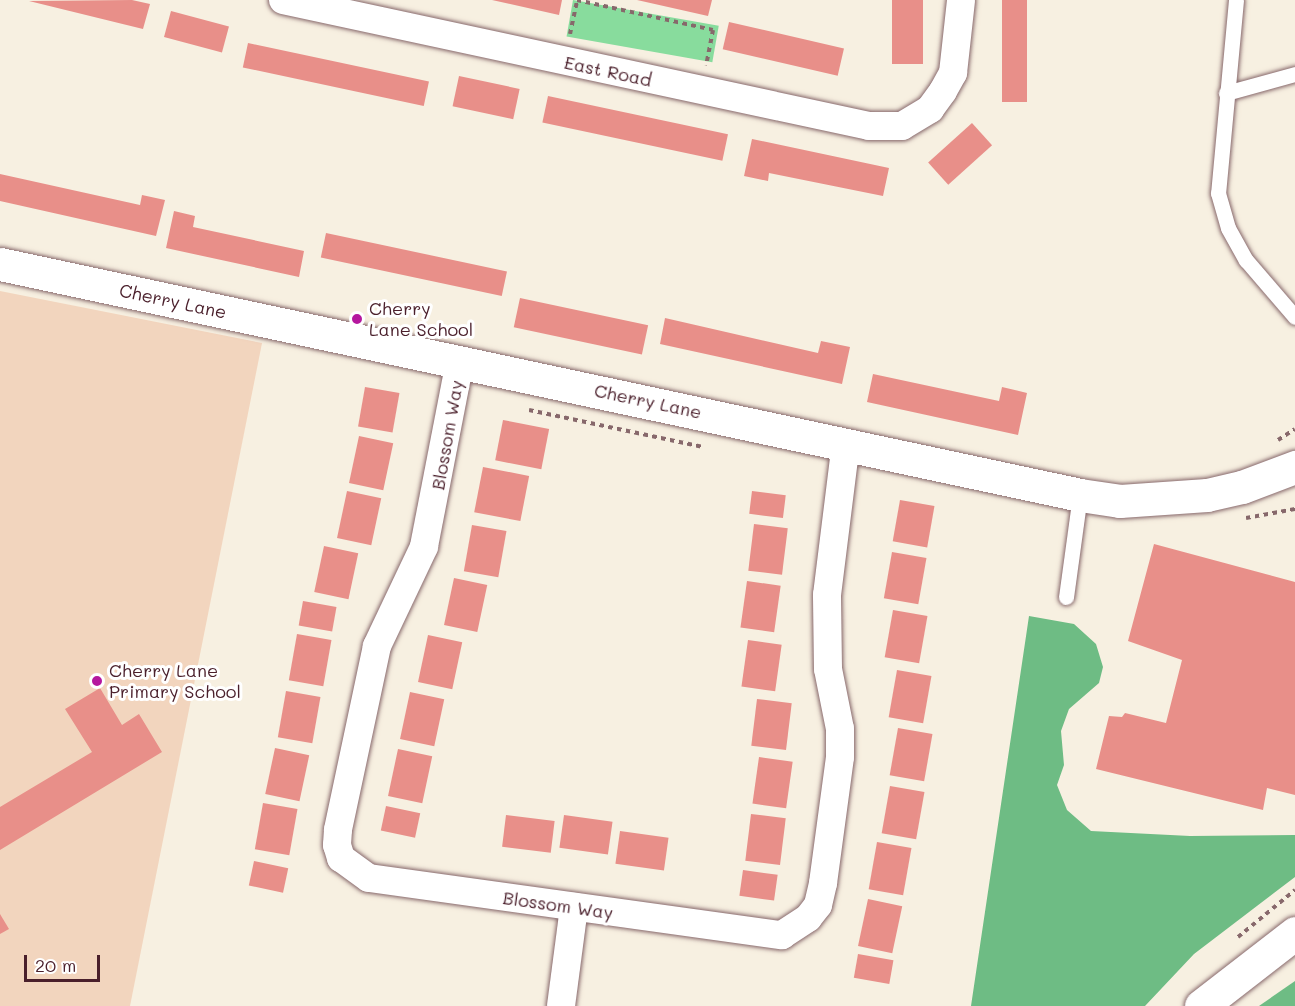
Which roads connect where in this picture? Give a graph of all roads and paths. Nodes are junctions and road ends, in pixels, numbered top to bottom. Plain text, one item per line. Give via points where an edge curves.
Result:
1 (961, 0) edge
2 (1236, 0) edge
3 (292, 1) edge
4 (371, 11) edge
5 (564, 61) junction
6 (1295, 74) edge
7 (700, 90) junction
8 (1226, 93) junction
9 (0, 264) edge
10 (1295, 317) edge
11 (460, 361) junction
12 (846, 443) junction
13 (1295, 467) edge
14 (1080, 495) junction
15 (1066, 597) dead end
16 (574, 907) junction
17 (1294, 934) edge
18 (561, 1006) edge
19 (1201, 1006) edge

1 - 7 street, East Road via 953,72 930,109 902,126 870,126
2 - 8 lane
3 - 4 street, East Road
4 - 5 street, East Road
5 - 7 street, East Road
5 - 7 path via 577,0 713,30
6 - 8 lane
8 - 10 lane via 1218,194 1228,228 1246,260
9 - 11 street, Cherry Lane
11 - 12 street, Cherry Lane
11 - 16 street, Blossom Way via 424,547 376,646 367,679 337,845 353,870 369,878
12 - 14 street, Cherry Lane
12 - 16 street, Blossom Way via 827,595 828,669 840,729 840,757 818,905 796,929 782,935
13 - 14 street, Cherry Lane via 1207,495 1120,501
14 - 15 lane
16 - 18 street
17 - 19 street

